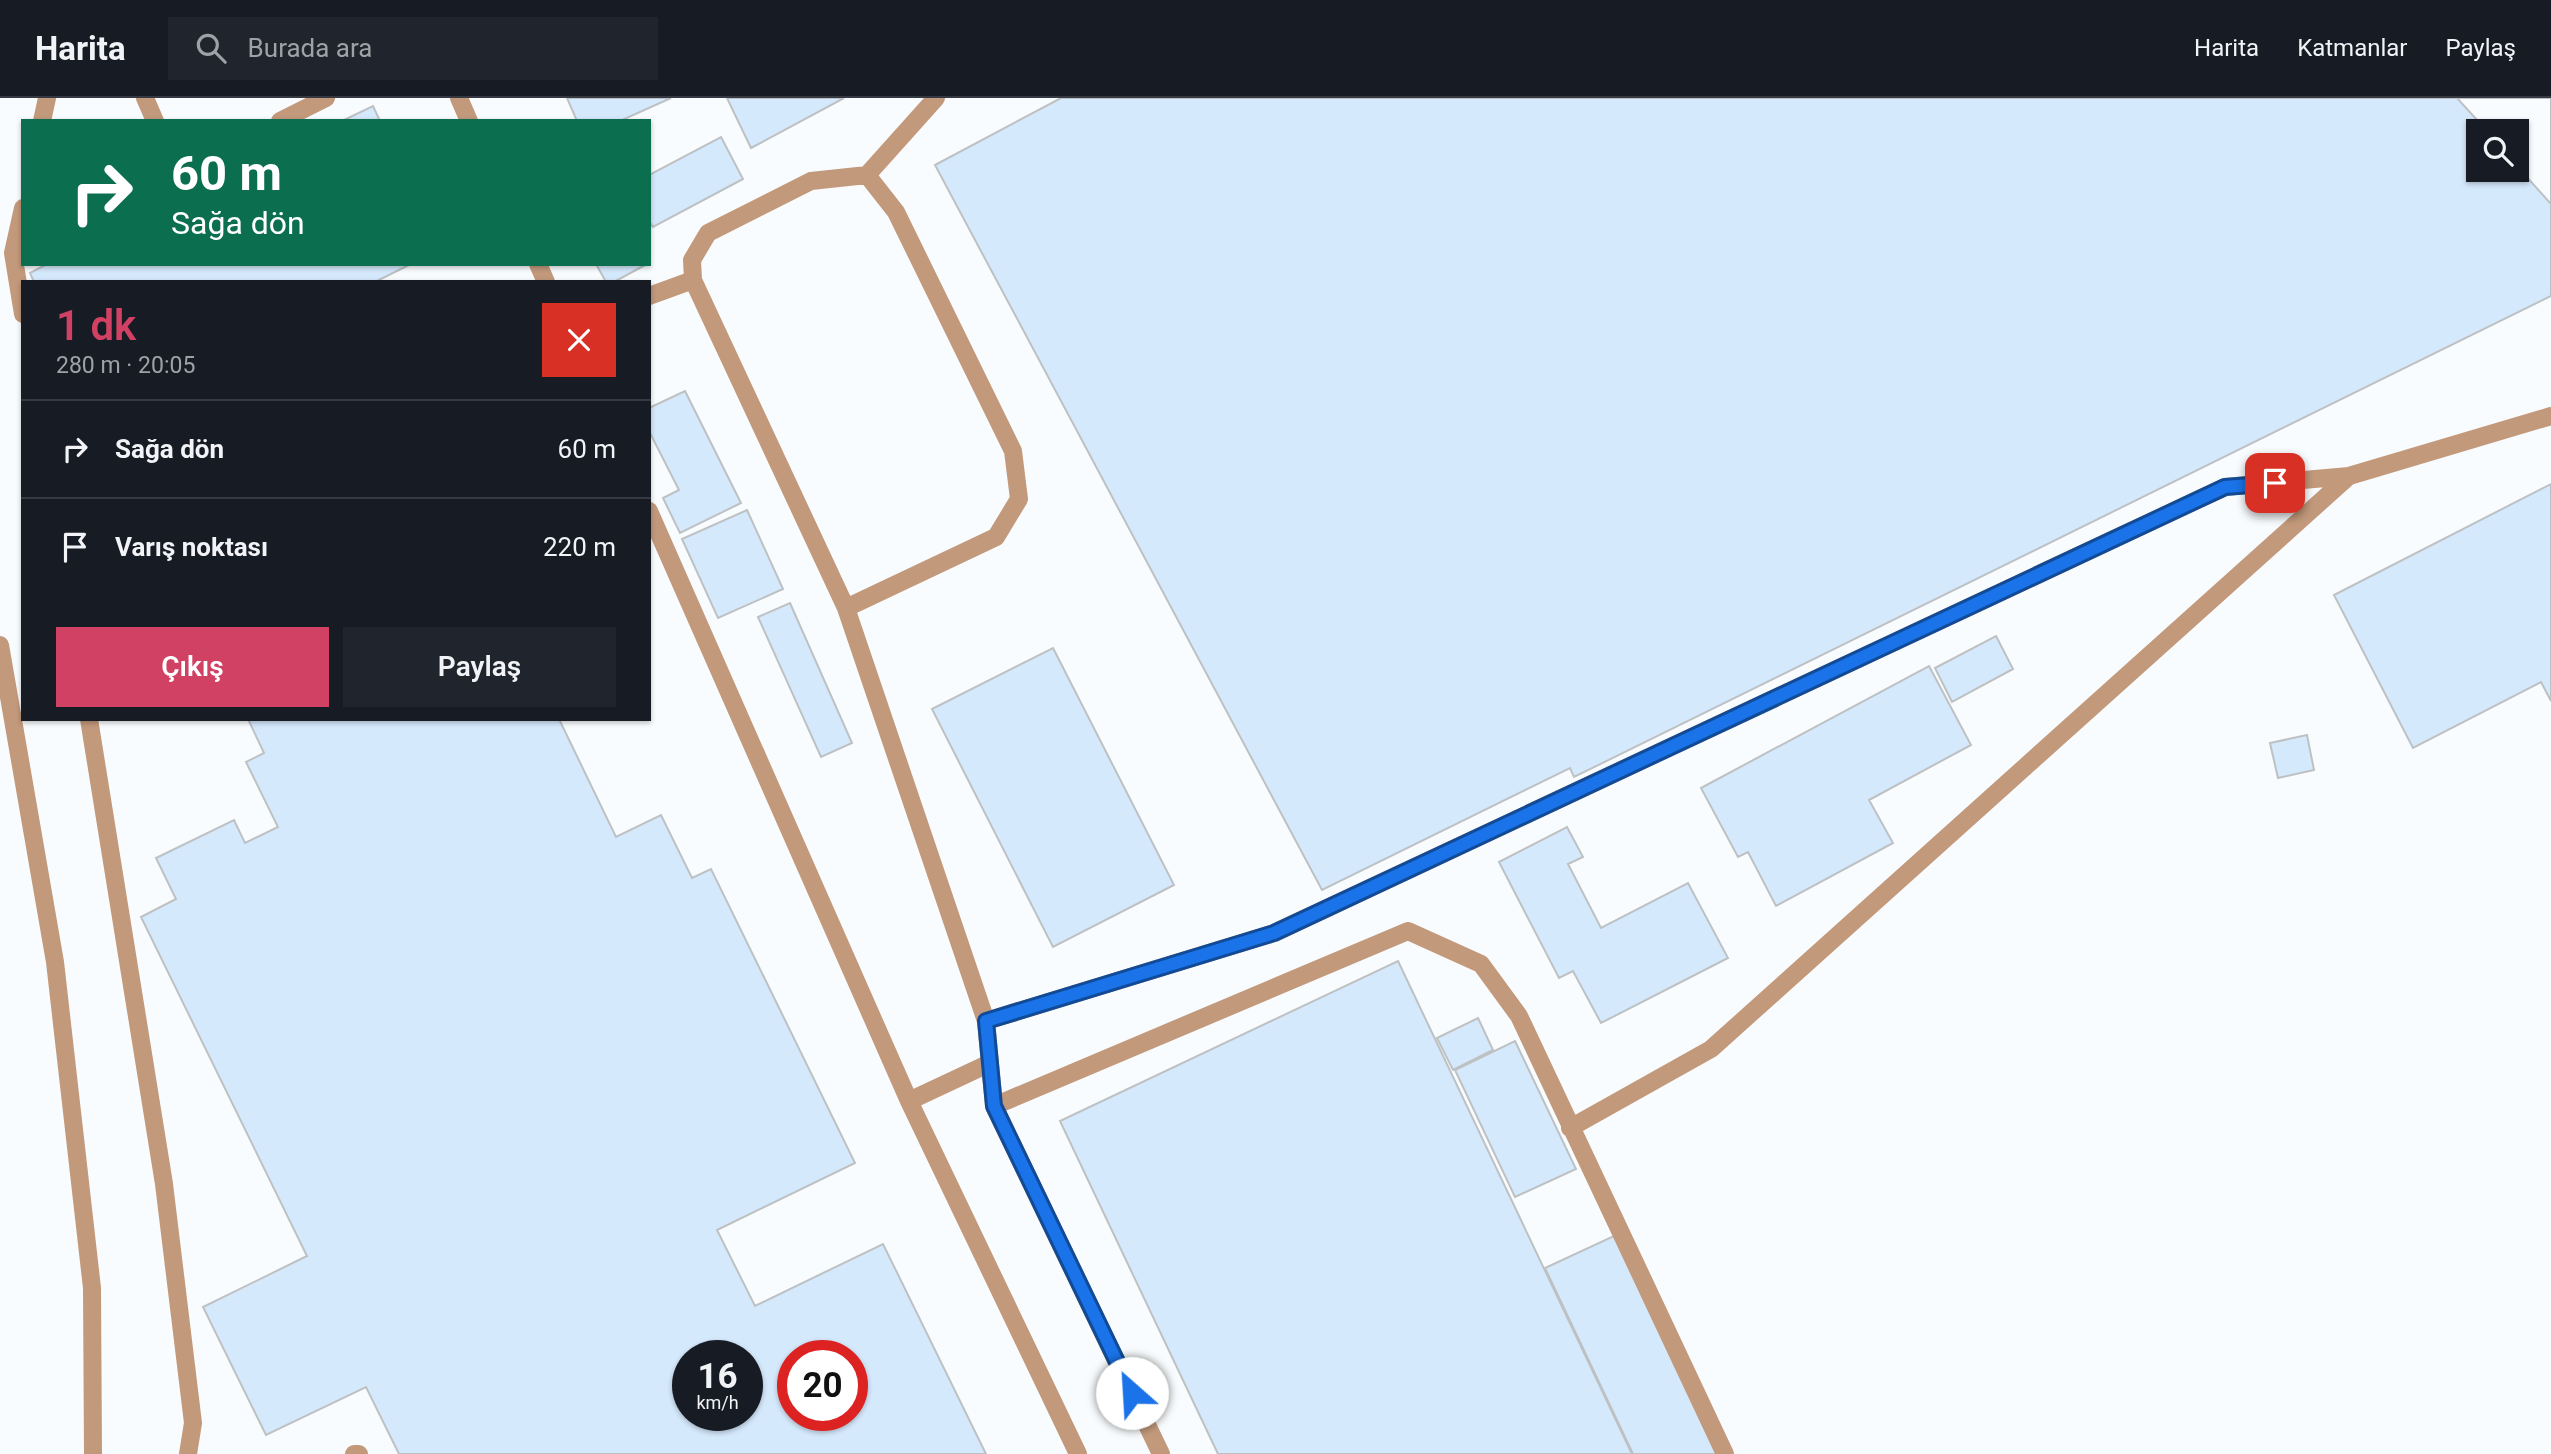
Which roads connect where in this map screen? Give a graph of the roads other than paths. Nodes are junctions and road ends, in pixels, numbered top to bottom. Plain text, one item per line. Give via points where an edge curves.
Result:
1 (47, 98) edge
2 (145, 98) edge
3 (326, 98) edge
4 (458, 98) edge
5 (936, 98) edge
6 (42, 119) edge
7 (154, 119) edge
8 (284, 119) edge
9 (468, 119) edge
10 (867, 176) junction
11 (21, 225) edge
12 (18, 250) edge
13 (693, 280) junction
14 (21, 288) edge
15 (651, 295) edge
16 (2551, 416) edge
17 (2350, 476) junction
18 (651, 516) edge
19 (846, 608) junction
20 (0, 645) edge
21 (89, 721) edge
22 (986, 1021) junction
23 (990, 1063) junction
24 (909, 1101) junction
25 (994, 1106) junction
26 (1570, 1128) junction
27 (93, 1454) edge
28 (188, 1454) edge
29 (354, 1454) edge
30 (359, 1454) edge
31 (1078, 1454) edge
32 (1161, 1454) edge
33 (1725, 1454) edge

1 - 6 street
2 - 7 street
3 - 8 street
4 - 9 street
5 - 10 street
10 - 13 street via 811,181 708,233 692,260
10 - 19 street via 896,212 1013,451 1019,499 996,537
11 - 12 street
12 - 14 street
13 - 15 street
13 - 19 street
16 - 17 street
17 - 22 street via 2225,487 1274,933
17 - 26 street via 1711,1049
18 - 24 street
19 - 22 street
20 - 27 street via 63,1030 92,1288
21 - 28 street via 164,1184 193,1423
22 - 23 street
23 - 24 street
23 - 25 street
24 - 31 street
25 - 26 street via 1408,931 1481,964 1519,1016
25 - 32 street
26 - 33 street
29 - 30 street

